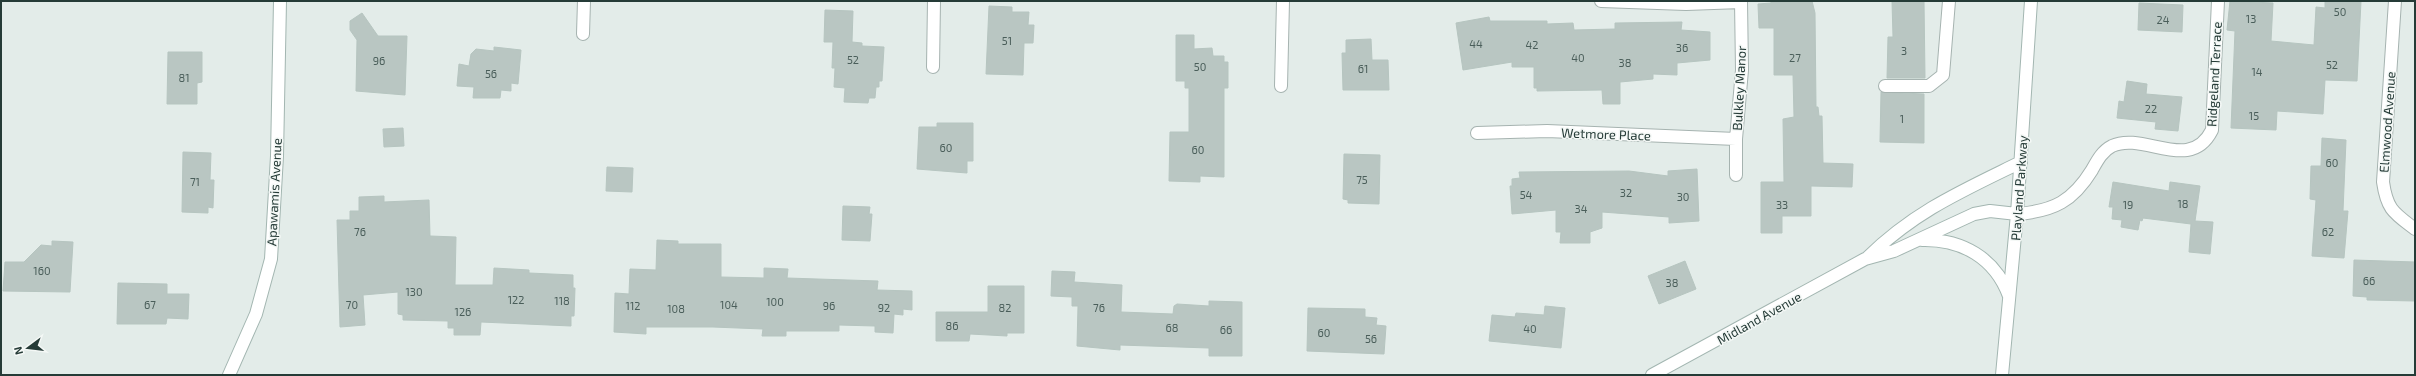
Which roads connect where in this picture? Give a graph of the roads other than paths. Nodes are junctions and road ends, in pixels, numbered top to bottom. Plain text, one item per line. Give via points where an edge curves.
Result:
1 (280, 1) edge
2 (584, 1) edge
3 (934, 1) edge
4 (1284, 1) edge
5 (1601, 1) edge
6 (1949, 1) edge
7 (2031, 1) edge
8 (2218, 1) edge
9 (2395, 1) edge
10 (1741, 2) edge
11 (583, 34) dead end
12 (933, 67) dead end
13 (1281, 86) dead end
14 (1885, 86) dead end
15 (1477, 133) dead end
16 (1736, 139) junction
17 (2021, 162) junction
18 (1736, 175) dead end
19 (2018, 214) junction
20 (2415, 229) edge
21 (1919, 241) junction
22 (1865, 259) junction
23 (2010, 299) junction
24 (229, 375) edge
25 (1652, 375) edge
26 (2002, 375) edge

1 - 24 street, Apawamis Avenue via 278,156 270,259 256,314
2 - 11 street
3 - 12 street
4 - 13 street
5 - 10 street via 1686,4
6 - 14 street via 1943,75 1929,86
7 - 17 street, Playland Parkway
8 - 19 street, Ridgeland Terrace via 2212,130 2207,140 2199,148 2186,150 2122,143 2111,147 2100,156 2076,192 2059,205 2040,212
9 - 20 street, Elmwood Avenue via 2382,182 2386,200 2394,212
10 - 16 street, Bulkley Manor via 1742,70
15 - 16 street, Wetmore Place via 1547,131
16 - 18 street, Bulkley Manor
17 - 19 street, Playland Parkway
17 - 22 street, Midland Avenue via 1957,192 1919,214 1891,234
19 - 21 street, Midland Avenue via 1990,211 1974,214
19 - 23 street, Playland Parkway
21 - 22 street, Midland Avenue
21 - 23 street via 1940,240 1980,256 1994,267 2003,280
22 - 25 street, Midland Avenue
23 - 26 street, Playland Parkway

